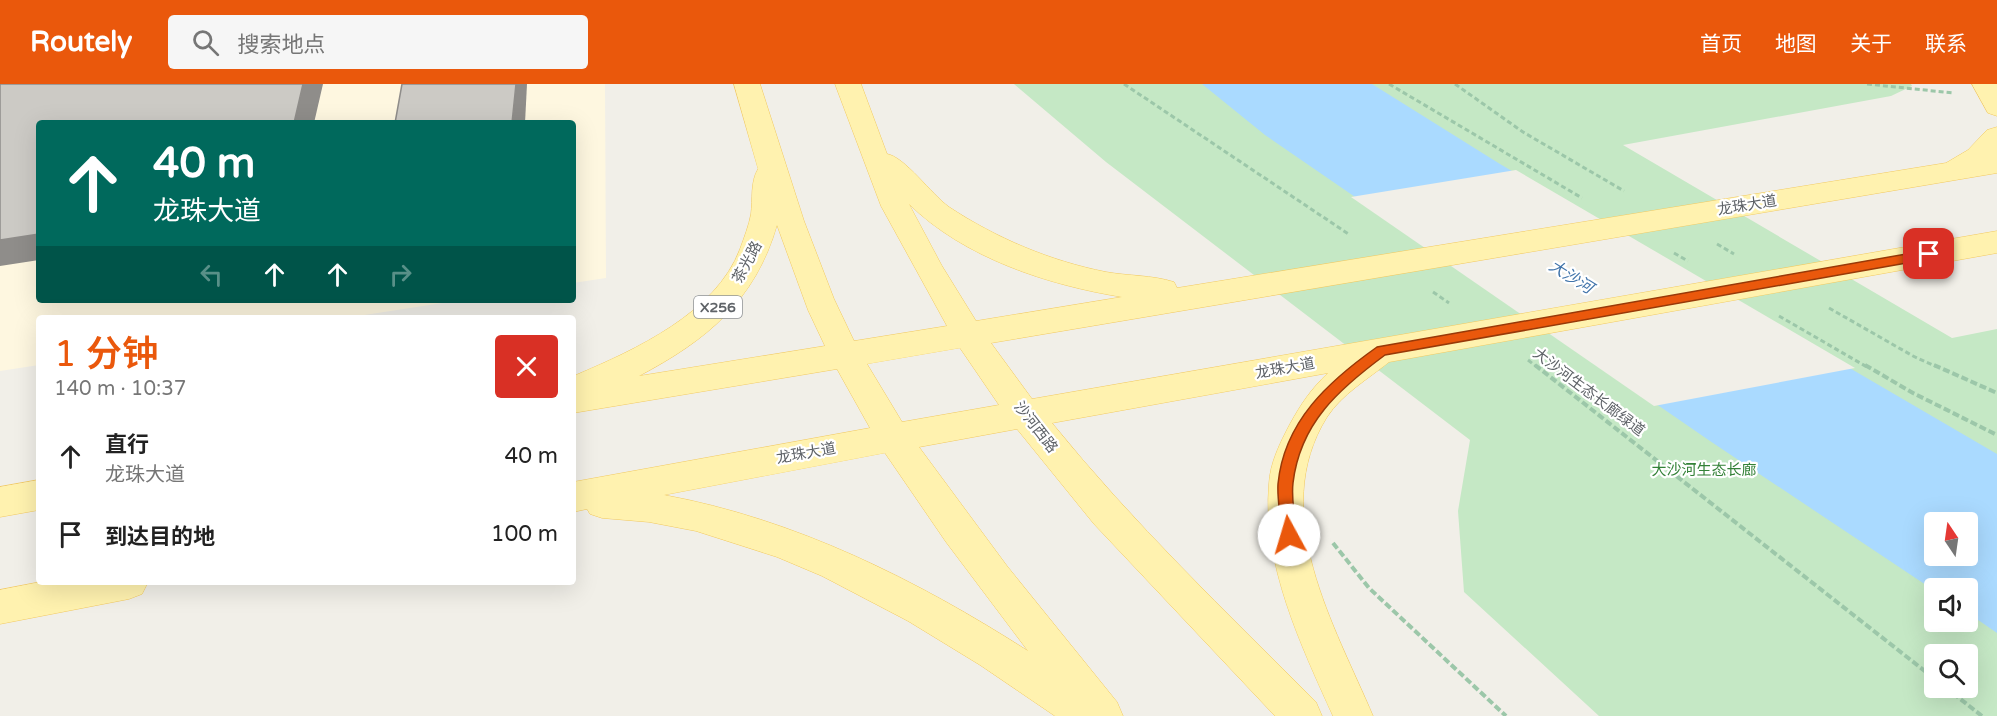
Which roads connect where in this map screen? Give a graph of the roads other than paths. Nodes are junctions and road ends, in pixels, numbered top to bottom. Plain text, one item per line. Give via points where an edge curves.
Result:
1 (747, 84) edge
2 (848, 84) edge
3 (1997, 136) edge
4 (870, 144) junction
5 (765, 153) junction
6 (1997, 164) edge
7 (1945, 173) junction
8 (1997, 242) edge
9 (1215, 292) junction
10 (968, 333) junction
11 (1381, 351) junction
12 (845, 354) junction
13 (576, 388) edge
14 (576, 399) edge
15 (1025, 414) junction
16 (893, 437) junction
17 (36, 496) edge
18 (576, 496) edge
19 (0, 502) edge
20 (576, 502) edge
21 (114, 585) edge
22 (0, 607) edge
23 (1086, 716) edge
24 (1103, 716) edge
25 (1302, 716) edge
26 (1353, 716) edge

1 - 5 main road, X256
2 - 4 main road, 沙河西路
3 - 7 main road via 1978,156
4 - 9 main road via 936,212 1017,256 1080,277 1141,289
4 - 10 main road, 沙河西路 via 927,265
5 - 12 main road via 814,285
5 - 13 main road, 茶光路 / X256 via 768,193 763,231 747,268 724,300 693,329 652,355
6 - 7 main road, 龙珠大道
7 - 9 main road, 龙珠大道
8 - 11 main road, 龙珠大道
9 - 10 main road, 龙珠大道
10 - 12 main road, 龙珠大道
10 - 15 main road, 沙河西路
11 - 15 main road, 龙珠大道
11 - 26 main road via 1347,375 1317,405 1295,446 1286,484 1286,518 1300,584 1322,647
12 - 14 main road, 龙珠大道
12 - 16 main road
15 - 16 main road, 龙珠大道
15 - 25 main road, 沙河西路 via 1128,536
16 - 18 main road, 龙珠大道
16 - 24 main road via 985,569
17 - 19 main road
20 - 23 main road via 632,504 712,521 792,546 917,606 1026,672
21 - 22 main road

